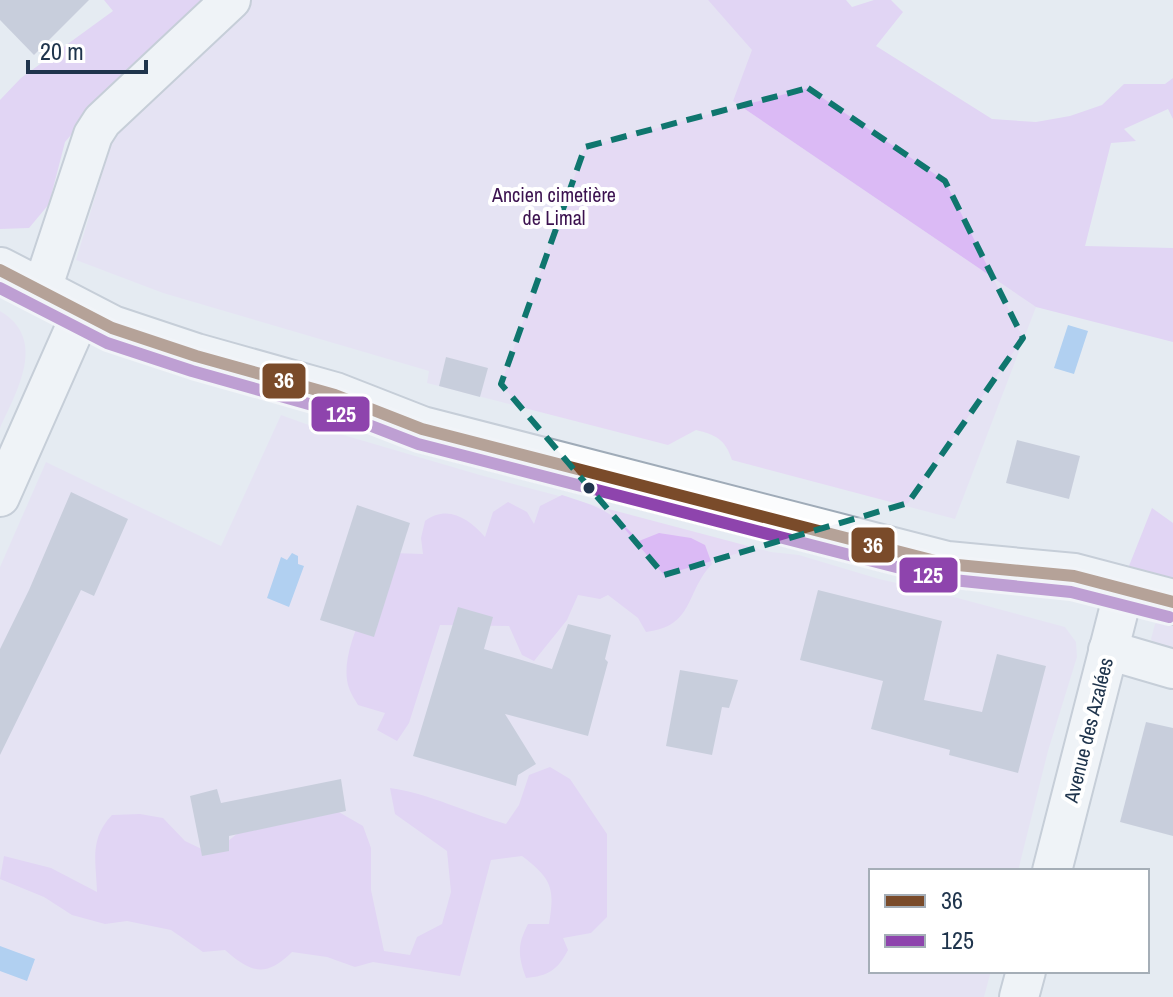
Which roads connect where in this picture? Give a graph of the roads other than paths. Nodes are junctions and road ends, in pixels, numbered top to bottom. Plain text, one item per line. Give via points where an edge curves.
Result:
1 (231, 0) edge
2 (0, 270) edge
3 (41, 292) junction
4 (81, 314) junction
5 (0, 497) edge
6 (1124, 590) junction
7 (1173, 602) edge
8 (1108, 650) junction
9 (1173, 669) edge
10 (1053, 869) edge

1 - 3 street via 102,121
2 - 3 street
3 - 4 street
4 - 5 street
4 - 6 street via 451,437 947,564 1074,576
6 - 7 street
6 - 8 street, Avenue des Azalées
8 - 9 street
8 - 10 street, Avenue des Azalées

